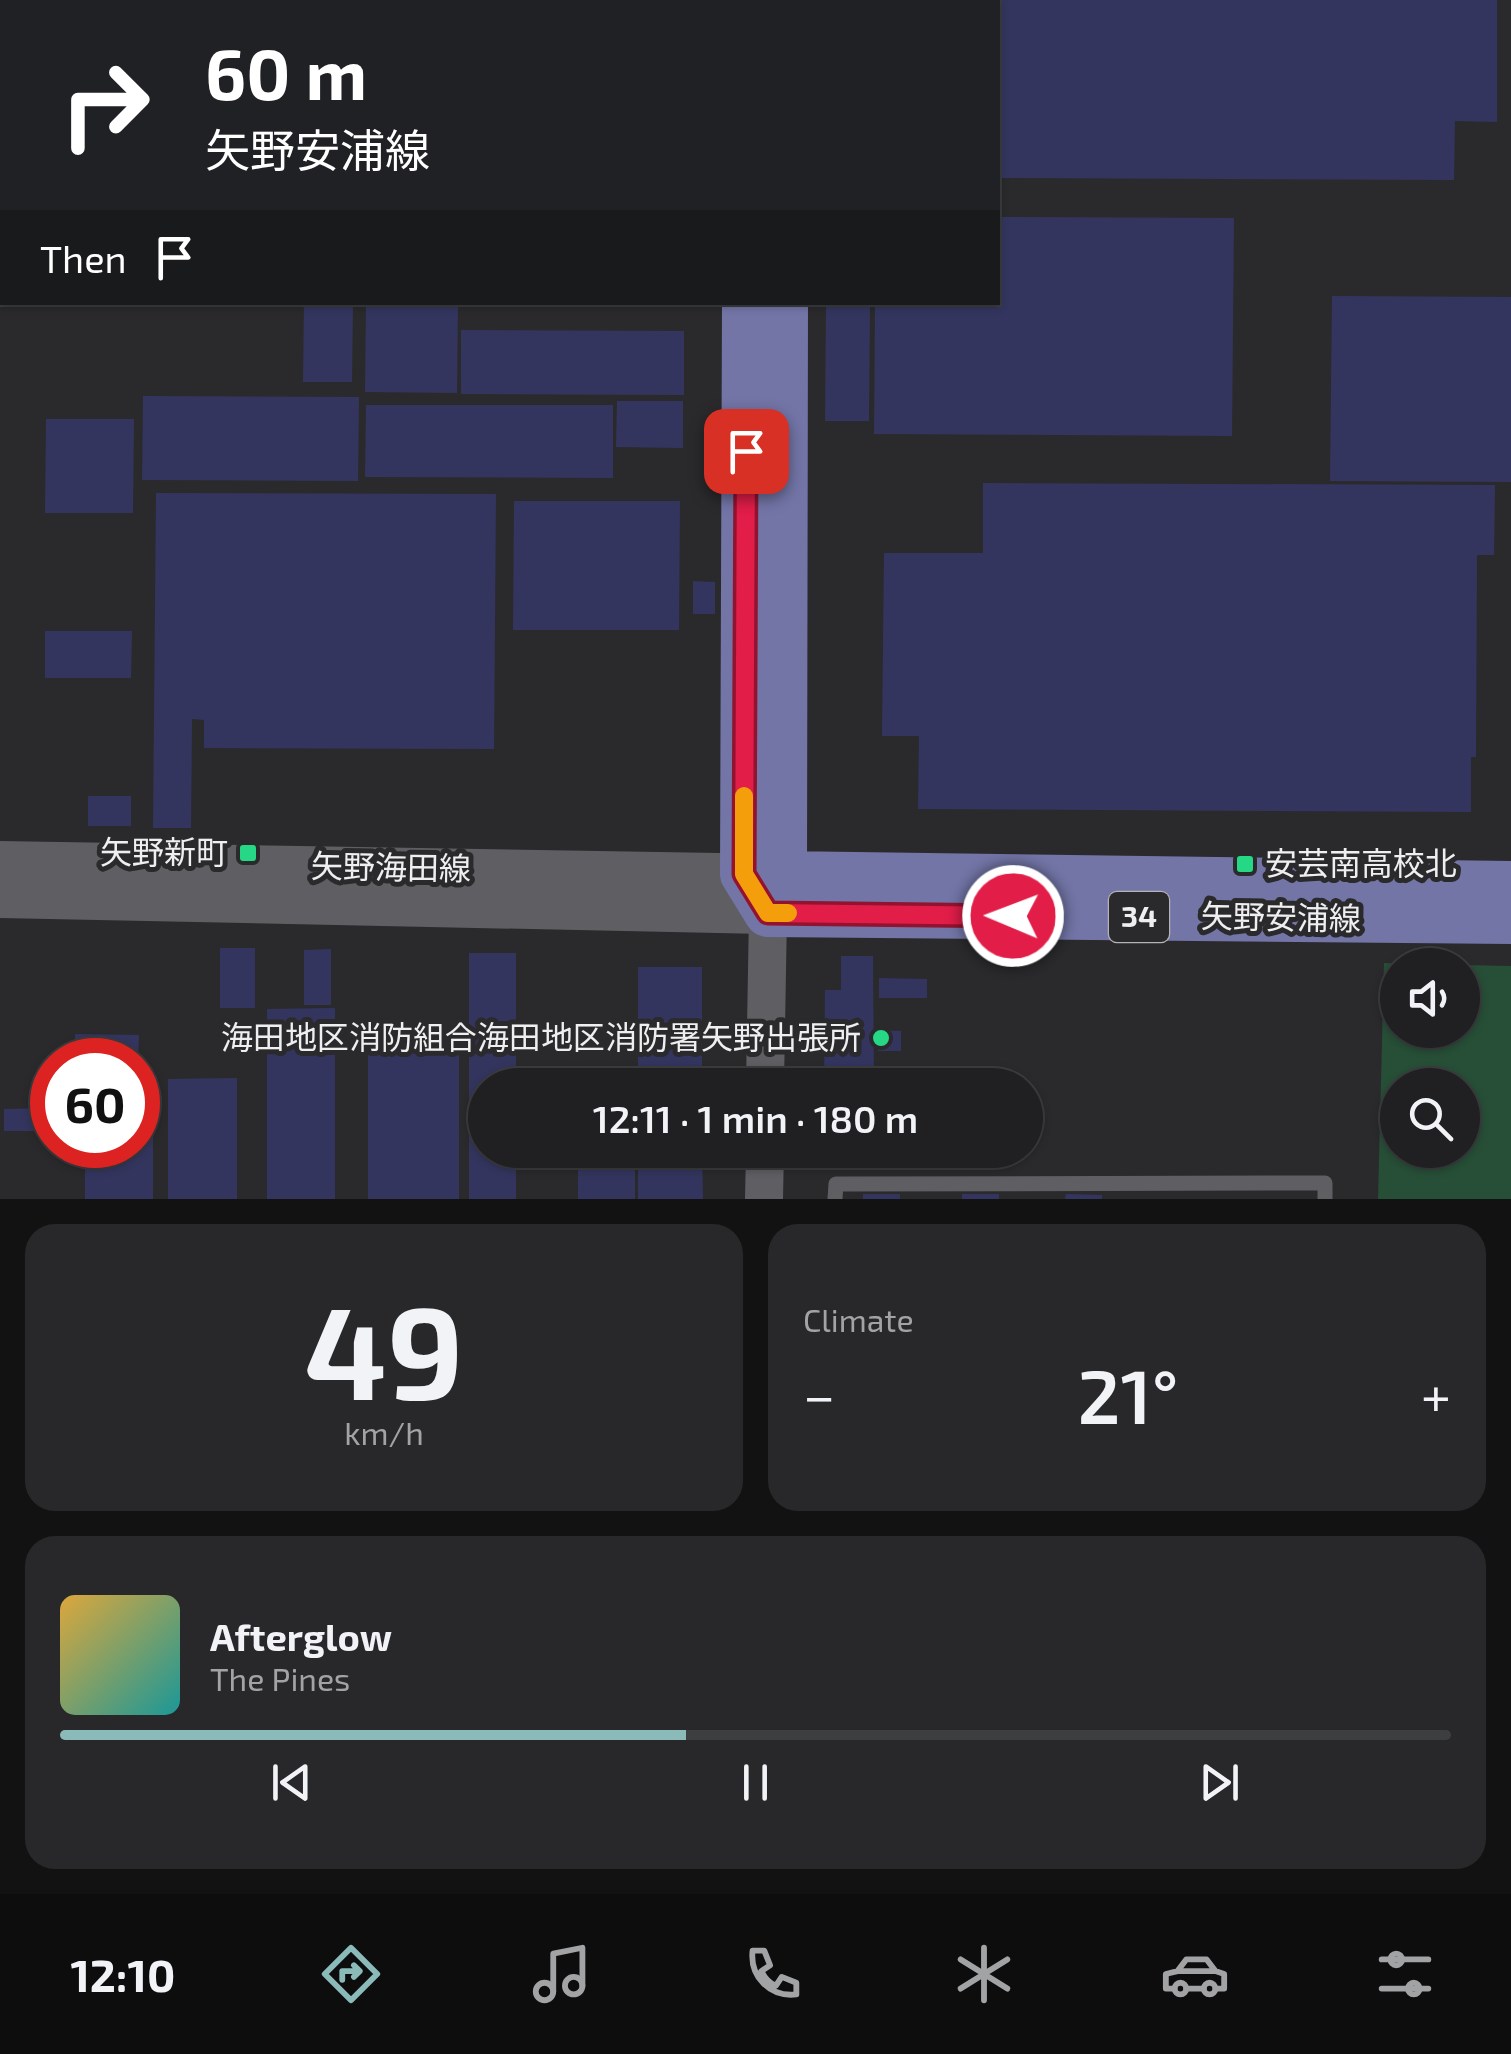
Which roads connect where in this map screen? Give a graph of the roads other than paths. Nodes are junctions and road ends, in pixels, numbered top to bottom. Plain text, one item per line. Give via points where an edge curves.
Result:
1 (746, 305) edge
2 (784, 305) edge
3 (0, 862) edge
4 (1511, 885) edge
5 (765, 887) junction
6 (0, 897) edge
7 (1511, 920) edge
8 (766, 1068) edge
9 (764, 1168) edge
10 (933, 1191) edge
11 (1036, 1191) edge
12 (1136, 1191) edge
13 (1240, 1191) edge
14 (764, 1199) edge
15 (835, 1199) edge
16 (1326, 1199) edge

1 - 5 main road
2 - 5 main road
3 - 5 main road, 矢野海田線
4 - 5 main road, 矢野安浦線 / 34
5 - 6 main road, 矢野海田線
5 - 7 main road, 矢野安浦線 / 34
5 - 8 street
9 - 14 street
10 - 11 lane
10 - 15 lane via 836,1184
11 - 12 lane
12 - 13 lane
13 - 16 lane via 1326,1183

